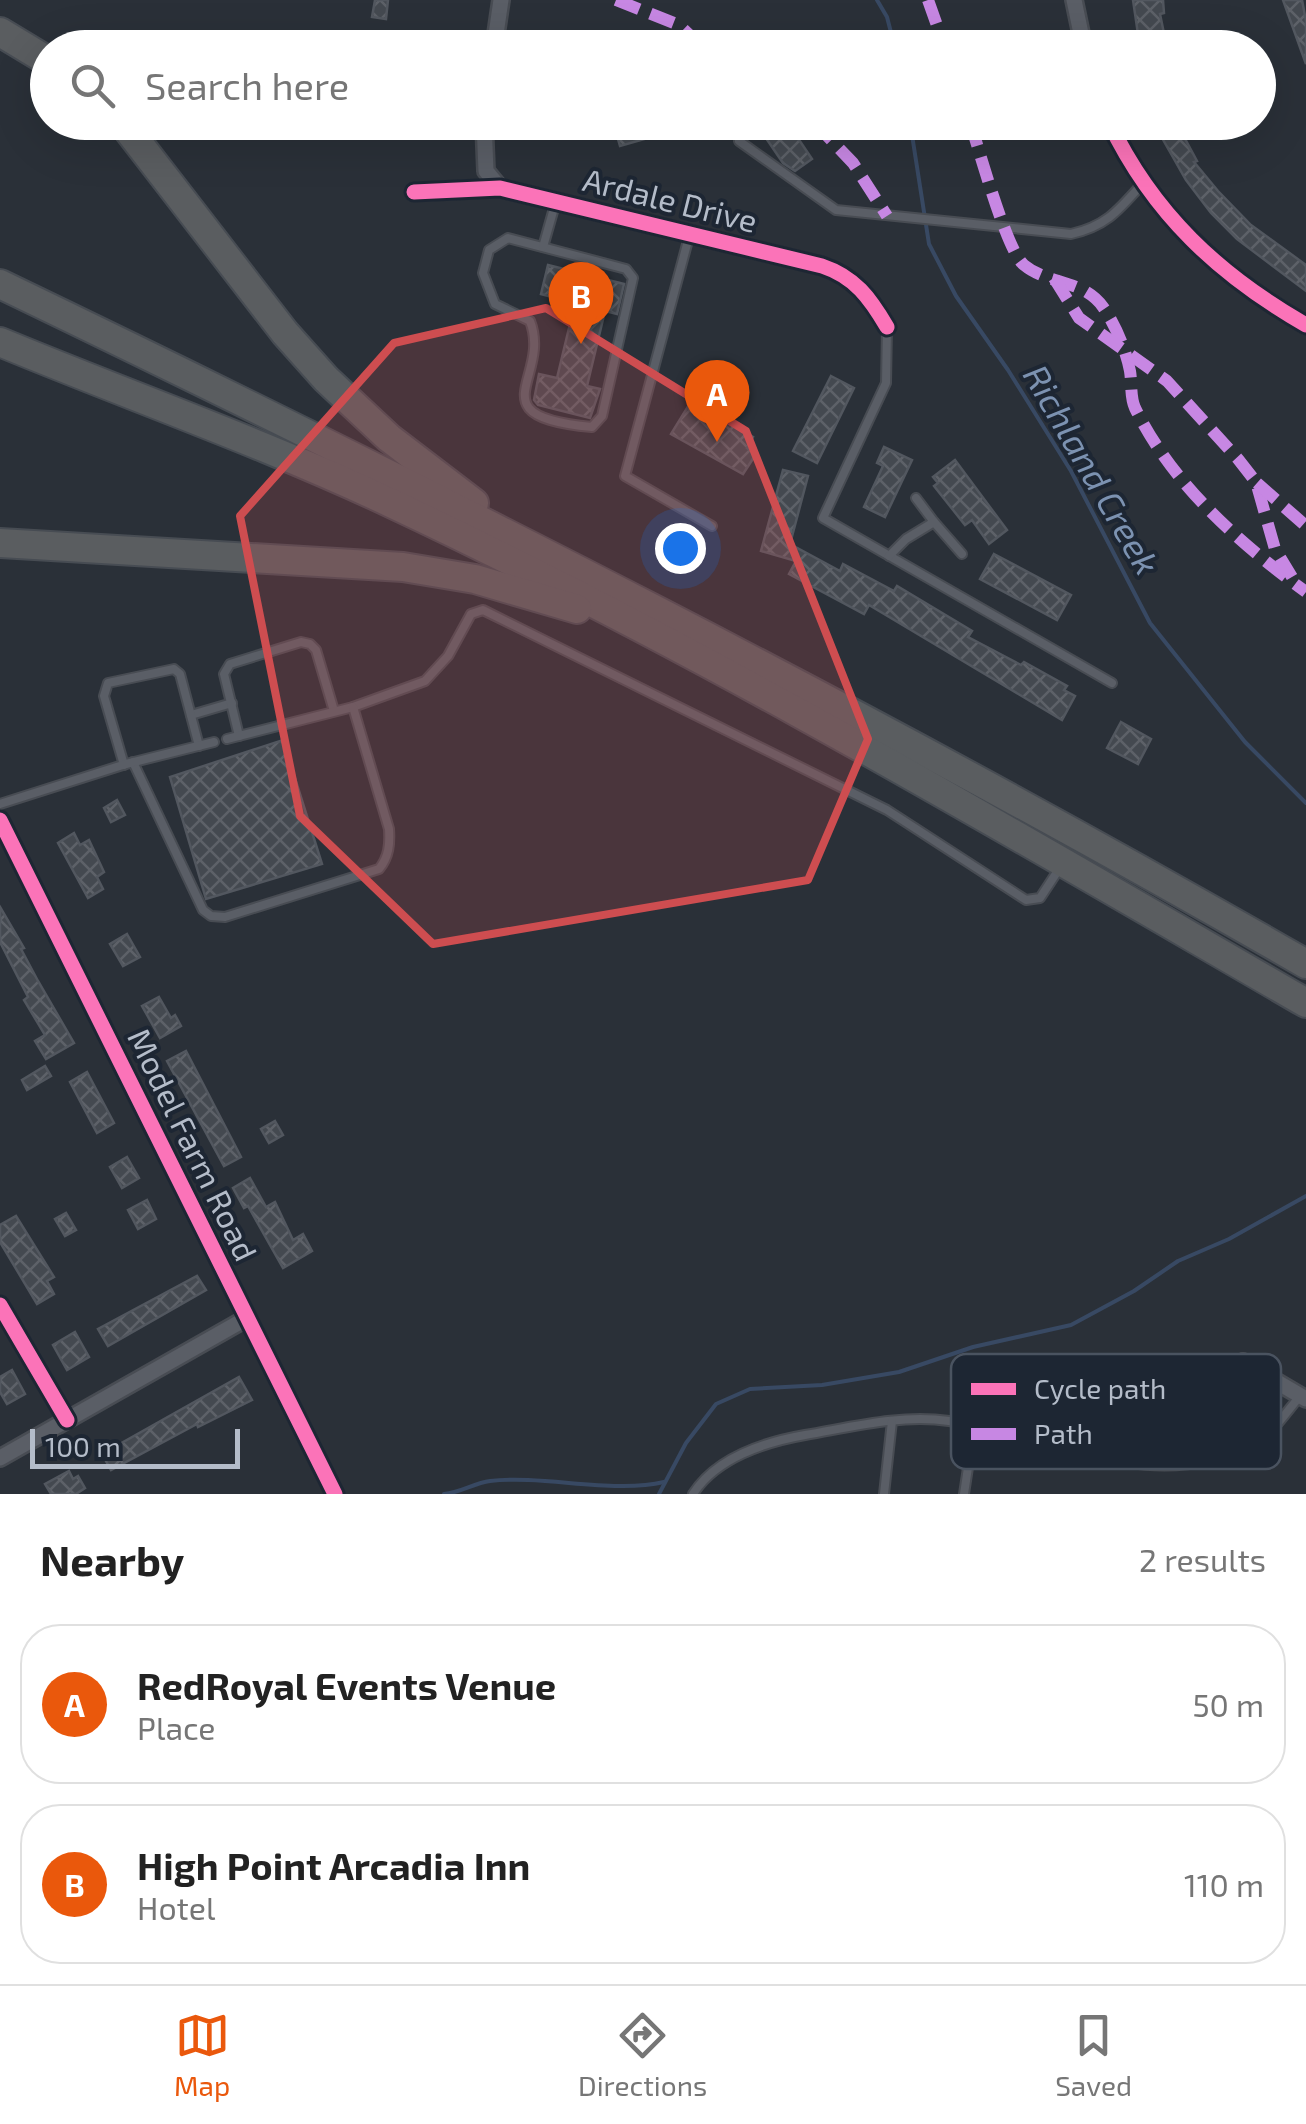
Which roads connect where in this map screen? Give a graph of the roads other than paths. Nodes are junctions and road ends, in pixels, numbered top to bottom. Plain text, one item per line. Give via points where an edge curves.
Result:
1 (501, 0) edge
2 (1074, 0) edge
3 (497, 30) edge
4 (1080, 30) edge
5 (0, 32) edge
6 (30, 50) edge
7 (136, 140) edge
8 (485, 140) edge
9 (1119, 140) edge
10 (739, 141) dead end
11 (1142, 184) junction
12 (500, 188) junction
13 (414, 192) dead end
14 (556, 201) junction
15 (690, 233) junction
16 (543, 247) junction
17 (0, 284) edge
18 (1306, 325) edge
19 (887, 327) joint
20 (0, 342) edge
21 (916, 498) dead end
22 (934, 522) junction
23 (712, 526) dead end
24 (0, 543) edge
25 (962, 554) dead end
26 (889, 556) junction
27 (566, 564) junction
28 (633, 626) junction
29 (1112, 684) dead end
30 (232, 702) junction
31 (353, 707) junction
32 (334, 711) junction
33 (191, 715) junction
34 (239, 736) junction
35 (227, 739) dead end
36 (214, 742) dead end
37 (200, 746) junction
38 (128, 764) junction
39 (0, 804) edge
40 (0, 820) edge
41 (1064, 862) junction
42 (1306, 964) edge
43 (1306, 1003) edge
44 (0, 1305) edge
45 (247, 1318) junction
46 (1281, 1385) edge
47 (1303, 1398) edge
48 (67, 1420) junction
49 (1281, 1420) edge
50 (892, 1421) junction
51 (951, 1422) edge
52 (0, 1458) edge
53 (968, 1469) edge
54 (335, 1494) edge
55 (693, 1494) edge
56 (884, 1494) edge
57 (964, 1494) edge

1 - 3 street
2 - 4 street
5 - 6 highway
7 - 27 highway via 326,379 447,484
8 - 12 street via 486,171
9 - 11 street
10 - 11 lane via 836,210 916,221 1070,234 1094,229
11 - 18 street via 1200,250
12 - 13 street, Ardale Drive
12 - 14 street, Ardale Drive
14 - 15 street, Ardale Drive
14 - 16 lane
15 - 19 street, Ardale Drive via 834,270 864,292
15 - 23 lane via 625,476
16 - 16 lane via 626,269 633,278 602,416 592,427 533,414 525,404 536,338 530,321 495,304 483,273 489,250 508,238
17 - 27 highway
19 - 26 lane via 886,383 823,518
20 - 28 highway via 388,502
21 - 22 lane
22 - 25 lane
22 - 26 lane
24 - 28 highway via 403,566 476,579
26 - 29 lane
27 - 42 highway via 1022,803
28 - 41 highway
30 - 32 lane via 224,674 230,664 305,642 316,650
30 - 33 lane
30 - 34 lane
31 - 32 lane
31 - 38 lane via 390,829 383,864 225,917 202,910
31 - 41 lane via 425,681 471,614 483,610 887,810 1026,900 1040,898
32 - 34 lane
33 - 37 lane
33 - 38 lane via 174,669 108,683 104,696
34 - 35 lane
36 - 37 lane
37 - 38 lane
38 - 39 lane
40 - 45 street, Model Farm Road
41 - 43 highway
44 - 48 street
45 - 48 street
45 - 54 street, Model Farm Road
46 - 47 street
47 - 49 lane
48 - 52 street
50 - 51 lane
50 - 55 lane via 780,1439 743,1453
50 - 56 lane
53 - 57 lane

